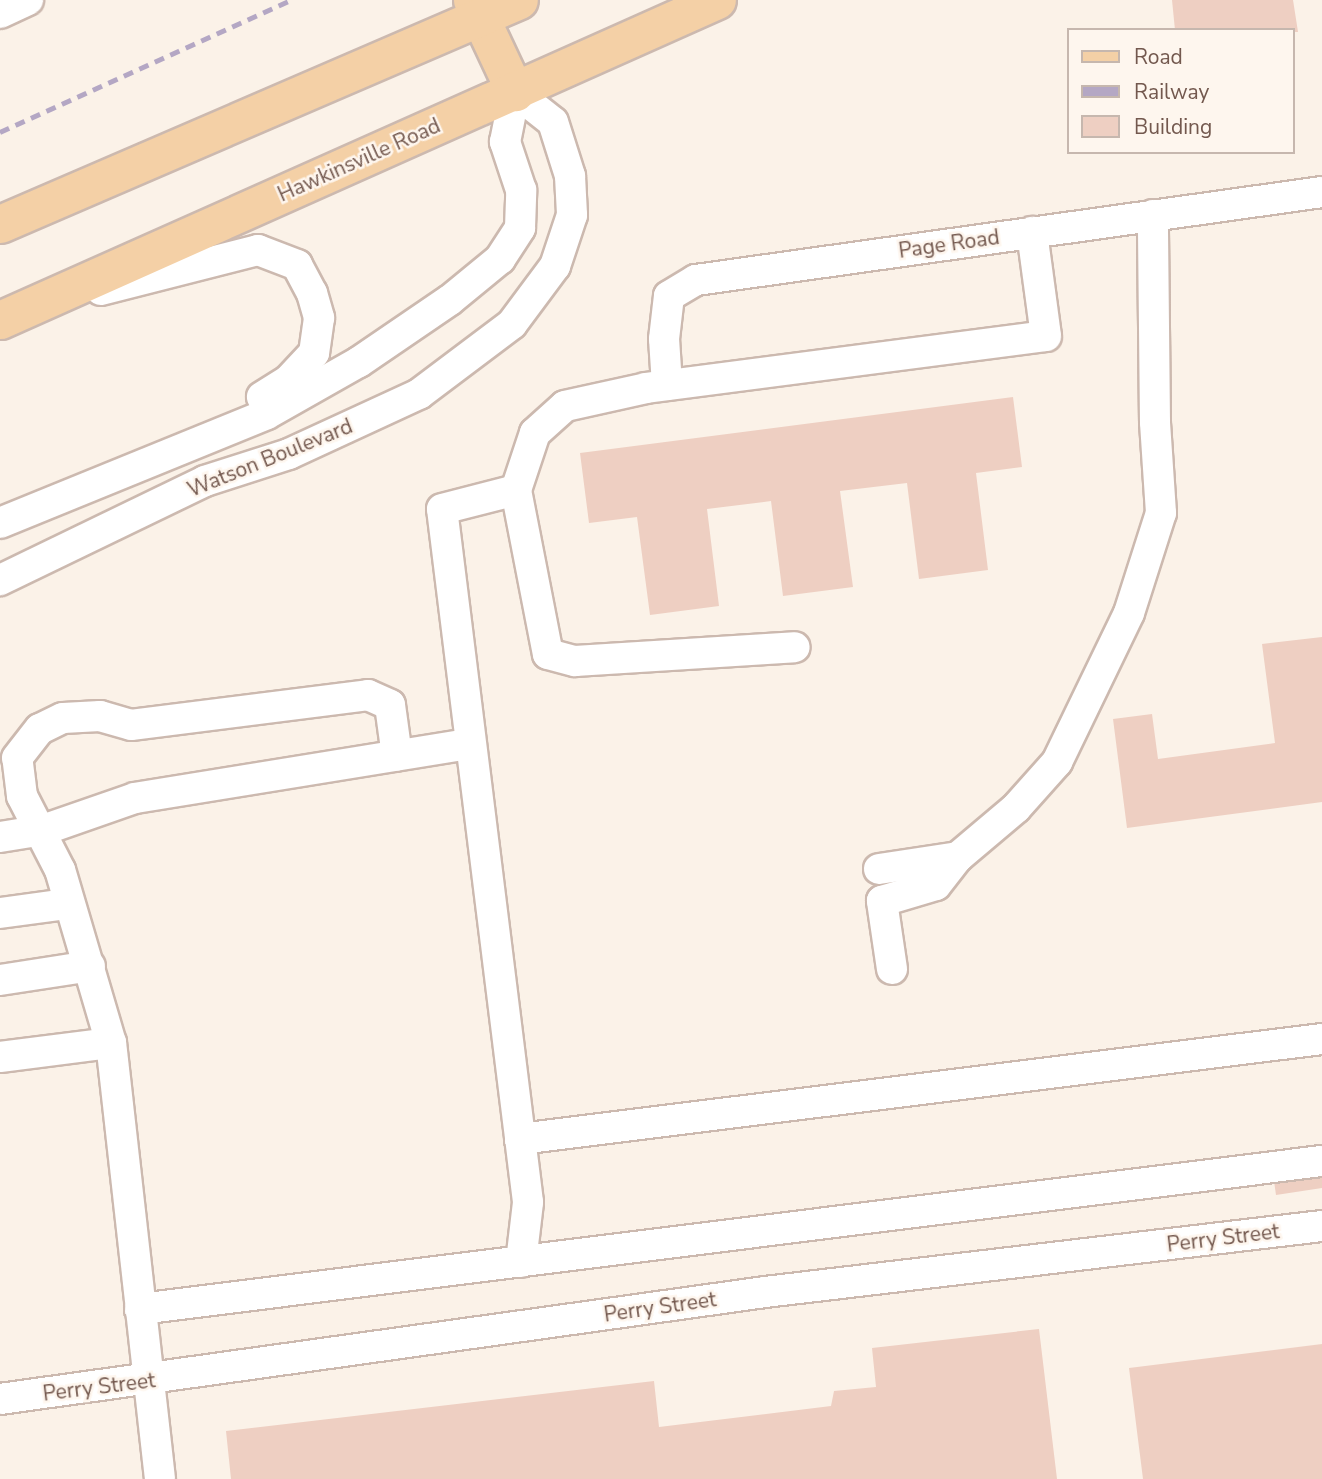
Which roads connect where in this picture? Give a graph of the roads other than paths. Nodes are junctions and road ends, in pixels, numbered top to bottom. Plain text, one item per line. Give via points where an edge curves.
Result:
1 (29, 0) edge
2 (519, 0) edge
3 (717, 0) edge
4 (476, 8) edge
5 (0, 13) edge
6 (515, 92) junction
7 (1322, 192) edge
8 (1153, 215) junction
9 (0, 224) edge
10 (1032, 232) junction
11 (0, 321) edge
12 (667, 385) junction
13 (181, 447) junction
14 (516, 490) junction
15 (0, 523) edge
16 (0, 580) edge
17 (795, 647) dead end
18 (470, 744) junction
19 (397, 756) junction
20 (9, 762) edge
21 (43, 830) junction
22 (0, 837) edge
23 (958, 858) junction
24 (879, 869) dead end
25 (67, 904) junction
26 (0, 913) edge
27 (90, 966) junction
28 (892, 969) dead end
29 (0, 980) edge
30 (1322, 1040) edge
31 (111, 1042) junction
32 (0, 1057) edge
33 (520, 1139) junction
34 (1322, 1161) edge
35 (1322, 1226) edge
36 (521, 1262) junction
37 (140, 1309) junction
38 (148, 1381) junction
39 (0, 1399) edge
40 (160, 1479) edge

1 - 5 street
2 - 4 main road
3 - 6 main road, Hawkinsville Road
4 - 6 main road, Watson Boulevard
4 - 9 main road
6 - 11 main road, Hawkinsville Road
6 - 13 street, Watson Boulevard via 505,142 522,190 520,228 500,259 359,362 267,414
6 - 16 street, Watson Boulevard via 553,122 570,176 572,215 555,266 512,324 419,394 289,454 205,481
7 - 8 street, Page Road
8 - 10 street, Page Road
8 - 23 street via 1155,422 1161,513 1129,613 1057,762 1016,808
10 - 12 street, Page Road via 696,280 669,296 664,339
10 - 12 street via 1046,336
11 - 13 street via 234,254 258,250 297,265 319,318 314,353 289,380
12 - 14 street via 565,406 535,433
13 - 15 street, Watson Boulevard
14 - 17 street via 548,654 575,661
14 - 18 street via 442,509
18 - 19 street
18 - 33 street
19 - 20 street via 390,705 368,695 131,725 100,716 63,718 40,729
19 - 21 street via 135,798
20 - 21 street via 22,796
21 - 22 street
21 - 25 street via 60,870
23 - 24 street
23 - 28 street via 936,885 883,901
25 - 26 street
25 - 27 street
27 - 29 street
27 - 31 street
30 - 33 street
31 - 32 street
31 - 37 street
33 - 36 street via 528,1202
34 - 36 street
35 - 38 street, Perry Street via 765,1292
36 - 37 street
37 - 38 street
38 - 39 street, Perry Street
38 - 40 street

